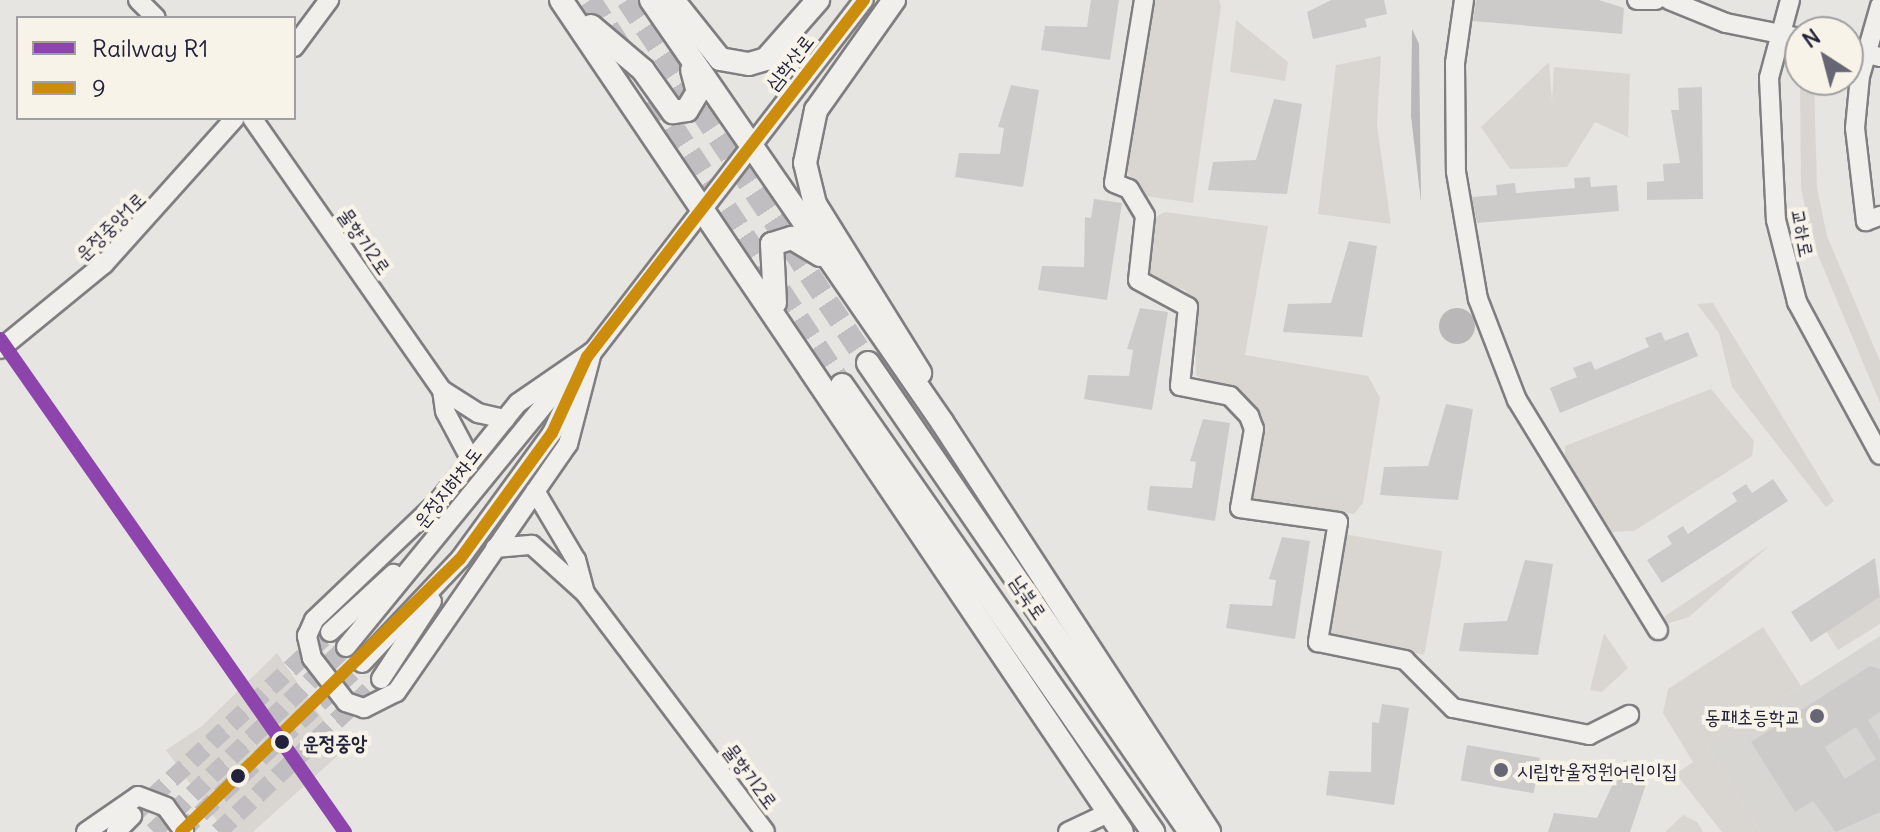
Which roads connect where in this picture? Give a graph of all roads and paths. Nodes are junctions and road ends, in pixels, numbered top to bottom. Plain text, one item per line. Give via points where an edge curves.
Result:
1 (138, 0) edge
2 (329, 0) edge
3 (562, 0) edge
4 (651, 0) edge
5 (673, 0) edge
6 (818, 0) edge
7 (864, 0) edge
8 (894, 0) edge
9 (1144, 0) edge
10 (1464, 0) edge
11 (1669, 0) edge
12 (1790, 0) edge
13 (1700, 6) edge
14 (1880, 6) edge
15 (154, 16) edge
16 (1779, 33) junction
17 (1784, 34) edge
18 (296, 44) edge
19 (1864, 53) edge
20 (689, 59) junction
21 (1861, 96) edge
22 (233, 120) edge
23 (253, 120) edge
24 (750, 150) junction
25 (705, 209) junction
26 (1880, 216) edge
27 (827, 260) junction
28 (781, 318) junction
29 (0, 349) edge
30 (589, 354) junction
31 (868, 363) tunnel mouth
32 (842, 385) tunnel mouth
33 (442, 390) junction
34 (505, 419) junction
35 (942, 422) junction
36 (1880, 455) edge
37 (471, 460) junction
38 (535, 491) junction
39 (440, 532) junction
40 (495, 548) junction
41 (460, 559) junction
42 (585, 593) junction
43 (1658, 630) dead end
44 (330, 632) tunnel mouth
45 (346, 647) tunnel mouth
46 (362, 663) tunnel mouth
47 (381, 679) tunnel mouth
48 (1629, 715) dead end
49 (1108, 813) junction
50 (132, 816) tunnel mouth
51 (86, 832) edge
52 (116, 832) edge
53 (184, 832) edge
54 (765, 832) edge
55 (1068, 832) edge
56 (1122, 832) edge
57 (1153, 832) edge
58 (1190, 832) edge
59 (1209, 832) edge

1 - 15 street
2 - 18 street
3 - 20 main road via 643,70 673,112 687,110 698,92
3 - 25 main road
4 - 20 main road
5 - 6 main road via 720,59 749,64 766,59
7 - 24 street, 심학산로
8 - 35 main road via 816,110 805,163 815,204 904,338
9 - 48 street via 1114,183 1129,189 1145,216 1138,280 1188,307 1180,386 1230,396 1249,416 1254,429 1240,508 1338,522 1318,642 1405,660 1453,708 1589,735
10 - 43 street via 1454,110 1464,246 1502,363 1543,446
11 - 13 street
12 - 16 street, 교하로
13 - 16 street
14 - 19 street
16 - 17 street
16 - 36 street, 교하로 via 1768,126 1786,265 1814,341
20 - 24 main road
21 - 26 street via 1856,178 1866,221
22 - 29 street, 운정중앙1로 via 126,242
23 - 33 street, 물향기2로
24 - 25 street, 심학산로
24 - 27 main road
25 - 28 main road
25 - 30 street, 심학산로
27 - 28 main road via 792,238 772,244 769,286
27 - 35 main road
28 - 49 main road
30 - 34 street
30 - 38 street via 568,444
30 - 39 street, 운정지하차도 via 531,414
30 - 41 street via 552,433
31 - 58 main road, 남북로
32 - 57 main road, 남북로
33 - 34 street via 478,413
33 - 37 street via 445,411
34 - 37 street
35 - 59 main road
37 - 40 street via 428,513 314,620 312,658 346,702 364,708 396,692
38 - 40 street
38 - 42 street via 576,560
39 - 44 street
39 - 45 street, 운정지하차도
40 - 42 street via 532,545
41 - 46 street
41 - 47 street
42 - 54 street, 물향기2로
49 - 55 street
49 - 56 main road
50 - 52 street
51 - 53 street via 138,796 166,807

